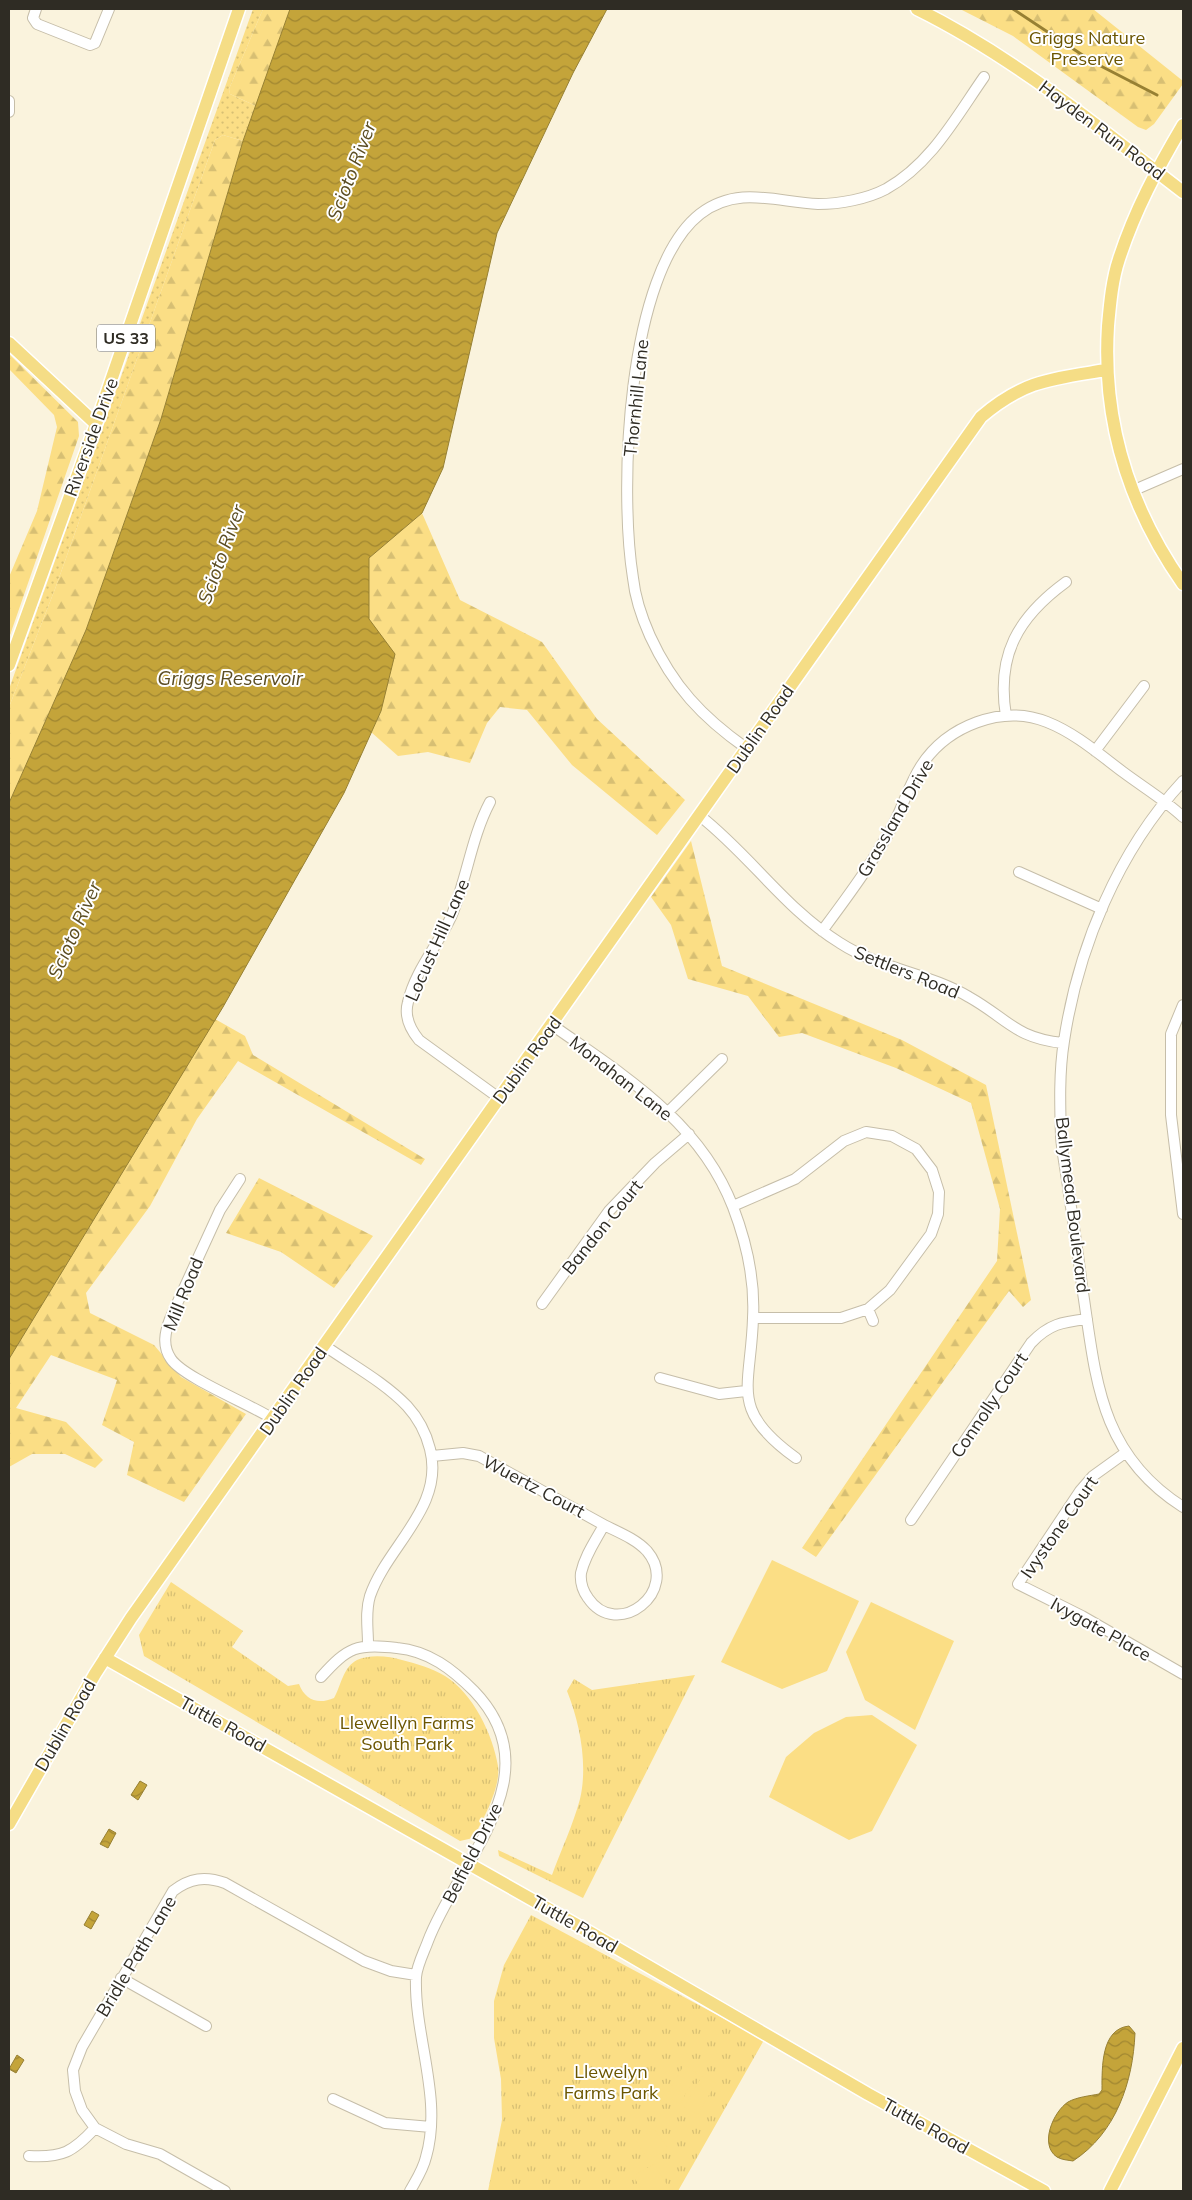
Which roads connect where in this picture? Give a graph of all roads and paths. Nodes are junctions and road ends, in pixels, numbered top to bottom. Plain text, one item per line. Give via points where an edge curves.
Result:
1 (36, 9) edge
2 (109, 9) edge
3 (240, 9) edge
4 (917, 9) edge
5 (984, 77) dead end
6 (9, 101) edge
7 (9, 112) edge
8 (1183, 126) edge
9 (1155, 170) junction
10 (1183, 192) edge
11 (9, 343) edge
12 (1106, 370) junction
13 (96, 424) junction
14 (1183, 470) edge
15 (1132, 491) junction
16 (1066, 582) dead end
17 (1183, 584) edge
18 (9, 665) edge
19 (1144, 686) dead end
20 (1006, 716) junction
21 (746, 748) junction
22 (1095, 751) junction
23 (1183, 781) edge
24 (490, 802) dead end
25 (1165, 802) junction
26 (700, 816) junction
27 (1183, 817) edge
28 (1019, 872) dead end
29 (1102, 909) junction
30 (822, 931) junction
31 (1183, 1006) edge
32 (552, 1025) junction
33 (1063, 1043) junction
34 (722, 1060) dead end
35 (499, 1098) junction
36 (669, 1111) junction
37 (689, 1134) junction
38 (1178, 1144) edge
39 (240, 1179) dead end
40 (1182, 1200) edge
41 (733, 1206) junction
42 (1183, 1214) edge
43 (542, 1304) dead end
44 (868, 1308) junction
45 (754, 1318) junction
46 (1087, 1318) junction
47 (873, 1321) dead end
48 (325, 1346) junction
49 (660, 1378) dead end
50 (746, 1391) junction
51 (273, 1419) junction
52 (1125, 1453) junction
53 (432, 1456) junction
54 (796, 1458) dead end
55 (1183, 1507) edge
56 (910, 1520) dead end
57 (604, 1525) junction
58 (1018, 1584) joint
59 (368, 1644) junction
60 (105, 1658) junction
61 (1183, 1674) edge
62 (322, 1677) dead end
63 (9, 1824) edge
64 (469, 1864) junction
65 (416, 1975) junction
66 (121, 1978) junction
67 (206, 2026) dead end
68 (1183, 2048) edge
69 (333, 2099) dead end
70 (431, 2127) junction
71 (95, 2128) junction
72 (29, 2156) dead end
73 (225, 2191) edge
74 (410, 2191) edge
75 (1044, 2191) edge
76 (1110, 2191) edge

1 - 2 street via 33,18 37,24 93,44
3 - 13 main road, Riverside Drive / US 33
4 - 9 main road, Hayden Run Road via 1036,79
5 - 21 street, Thornhill Lane via 924,159 887,188 858,199 819,204 749,196 722,202 700,214 683,233 670,256 649,307 634,377 630,424 627,522 633,581 649,634 674,678 706,717
6 - 7 street
8 - 9 main road
9 - 10 main road, Hayden Run Road
9 - 12 main road via 1118,260 1110,302
11 - 13 main road
12 - 15 main road via 1111,418
12 - 21 main road, Dublin Road via 1031,384 997,403 981,417
13 - 18 main road, Riverside Drive / US 33
14 - 15 street
15 - 17 main road via 1163,553
16 - 20 street via 1042,599 1012,645 1004,666
19 - 22 street
20 - 22 street, Grassland Drive via 1019,715 1047,722
20 - 30 street, Grassland Drive via 959,730 927,759 858,882
21 - 26 main road, Dublin Road
22 - 25 street, Grassland Drive
23 - 25 street, Ballymead Boulevard
24 - 35 street, Locust Hill Lane via 476,832 451,917 417,979 407,1002 407,1014 410,1028 419,1040
25 - 27 street, Grassland Drive
25 - 29 street, Ballymead Boulevard via 1136,843
26 - 30 street, Settlers Road via 737,847 789,904
26 - 32 main road, Dublin Road
28 - 29 street
29 - 33 street, Ballymead Boulevard via 1090,937 1071,1002
30 - 33 street, Settlers Road via 864,956 963,994 1028,1036
31 - 38 street via 1171,1034 1171,1115
32 - 35 main road, Dublin Road
32 - 36 street, Monahan Lane
33 - 46 street, Ballymead Boulevard via 1061,1138
34 - 36 street
35 - 48 main road, Dublin Road
36 - 37 street, Monahan Lane
37 - 41 street, Monahan Lane via 708,1159
37 - 43 street, Bandon Court via 609,1211
38 - 40 street
39 - 51 street, Mill Road via 220,1210 170,1319 165,1344 172,1360 185,1372
40 - 42 street
41 - 44 street via 795,1179 853,1135 880,1132 916,1149 937,1181 940,1204 937,1219 931,1234 903,1275
41 - 45 street, Monahan Lane via 751,1276
44 - 45 street via 841,1318
44 - 47 street
45 - 50 street, Monahan Lane
46 - 52 street, Ballymead Boulevard via 1103,1407
46 - 56 street, Connolly Court via 1056,1324 1042,1331 1031,1343
48 - 51 main road, Dublin Road
48 - 53 street via 394,1394 408,1408 419,1421
49 - 50 street via 719,1394
50 - 54 street, Monahan Lane via 763,1431
51 - 60 main road, Dublin Road
52 - 55 street, Ballymead Boulevard via 1151,1483
52 - 58 street, Ivystone Court via 1093,1476 1080,1491
53 - 57 street, Wuertz Court via 463,1453 479,1456
53 - 59 street via 433,1474 424,1505 383,1567 370,1595 367,1607
57 - 57 street, Wuertz Court via 586,1558 581,1584 596,1607 606,1612 626,1614 650,1597 656,1578 655,1568 646,1550
58 - 61 street, Ivygate Place via 1082,1616
59 - 62 street via 339,1658
59 - 64 street, Belfield Drive via 414,1651 437,1660 477,1695 499,1730 506,1767 501,1801
60 - 63 main road, Dublin Road
60 - 64 main road, Tuttle Road
64 - 65 street, Belfield Drive via 432,1928
64 - 75 main road, Tuttle Road via 868,2094
65 - 66 street, Bridle Path Lane via 391,1971 364,1961 225,1883 203,1878 182,1884 166,1899
65 - 70 street, Belfield Drive
66 - 67 street
66 - 71 street, Bridle Path Lane via 82,2047 73,2070 75,2091 82,2110
68 - 76 main road
69 - 70 street via 385,2123
70 - 74 street, Belfield Drive via 426,2158
71 - 72 street via 68,2152 48,2157
71 - 73 street via 126,2144 160,2154

